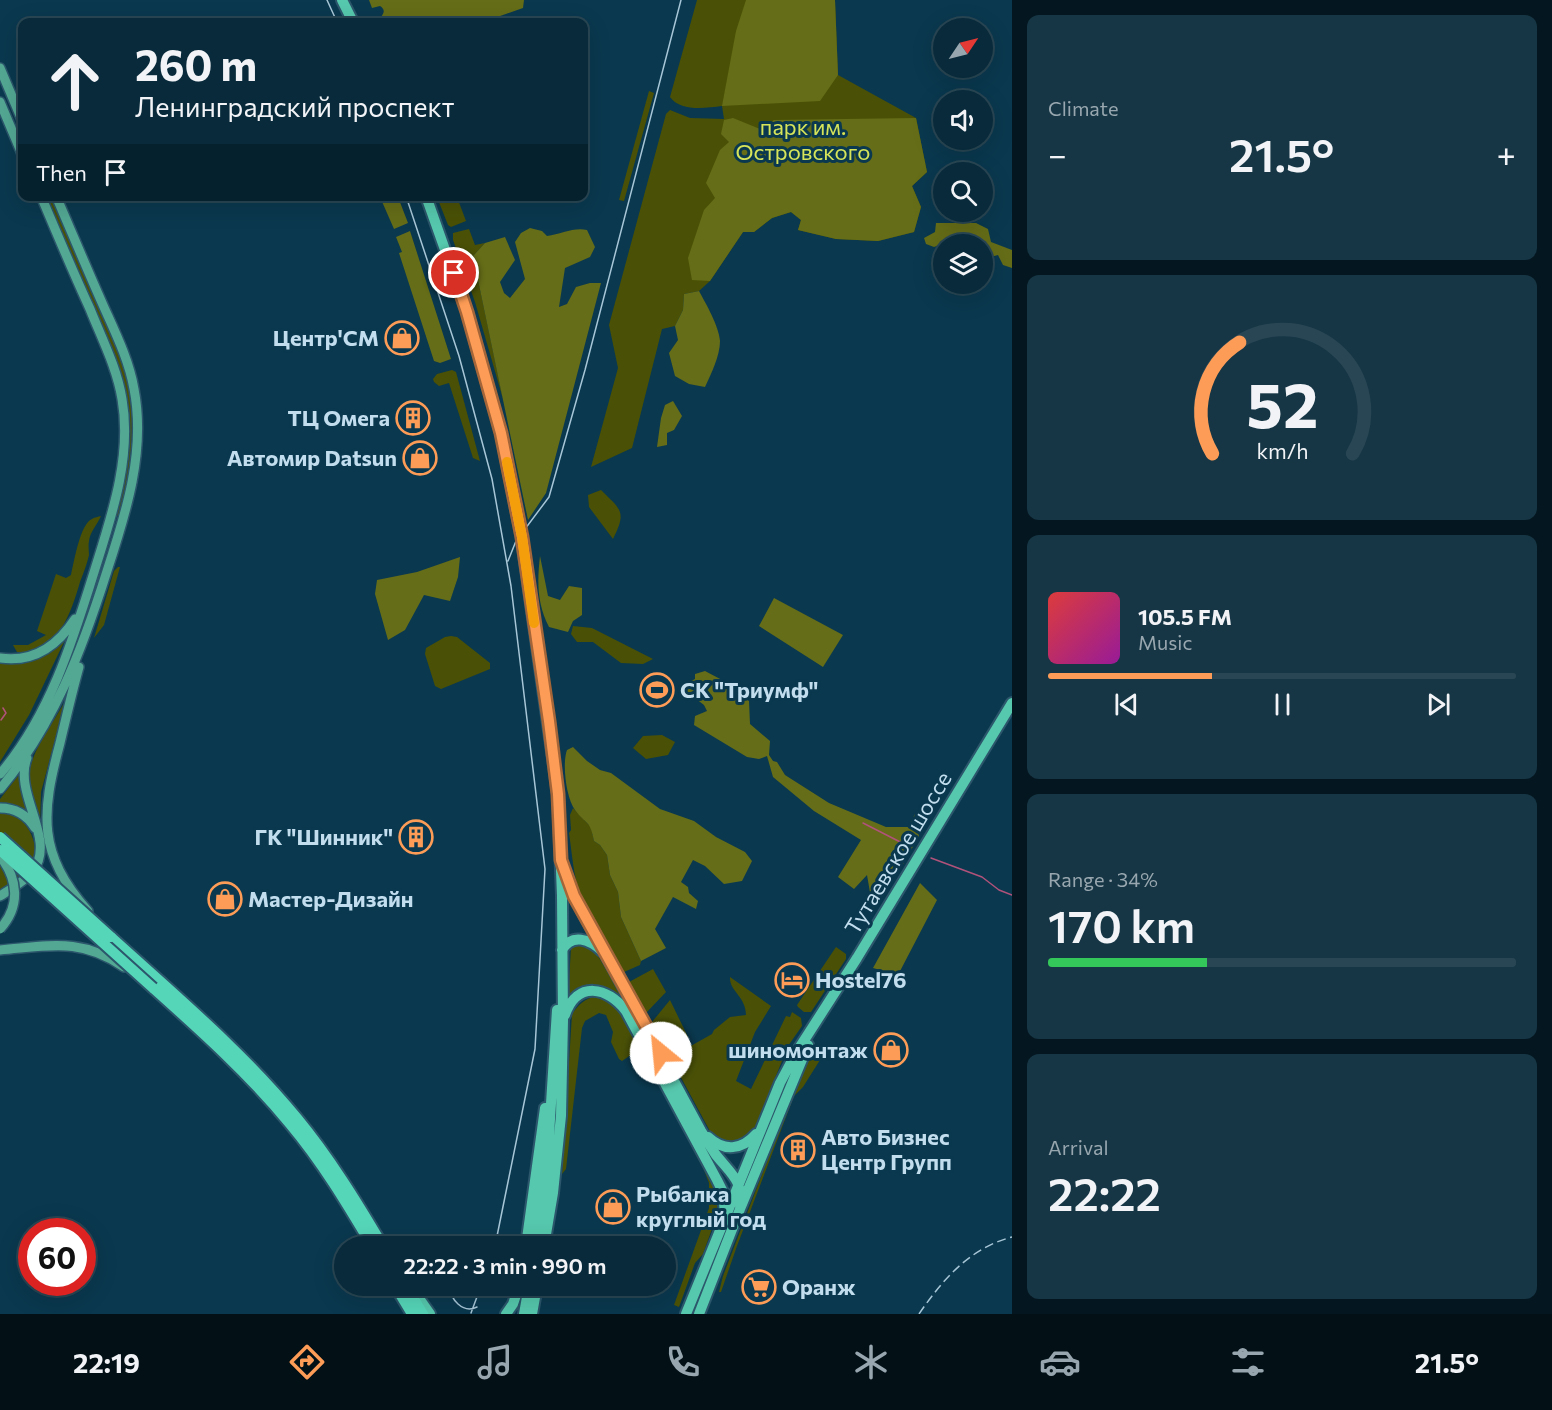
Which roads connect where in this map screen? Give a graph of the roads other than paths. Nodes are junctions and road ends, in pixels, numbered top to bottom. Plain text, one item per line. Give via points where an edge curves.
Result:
1 (342, 0) edge
2 (351, 18) edge
3 (0, 68) edge
4 (0, 102) edge
5 (18, 111) edge
6 (18, 145) edge
7 (43, 201) edge
8 (58, 201) edge
9 (428, 201) edge
10 (83, 607) junction
11 (86, 637) junction
12 (0, 658) edge
13 (1012, 703) edge
14 (36, 740) junction
15 (0, 774) edge
16 (0, 789) edge
17 (0, 808) edge
18 (0, 837) edge
19 (38, 837) junction
20 (0, 850) edge
21 (0, 856) edge
22 (561, 860) junction
23 (0, 896) edge
24 (0, 929) edge
25 (111, 937) junction
26 (0, 950) edge
27 (562, 950) junction
28 (606, 955) junction
29 (153, 988) junction
30 (631, 1009) junction
31 (563, 1020) junction
32 (555, 1033) junction
33 (809, 1036) junction
34 (656, 1055) junction
35 (760, 1129) junction
36 (702, 1131) junction
37 (326, 1172) junction
38 (739, 1183) junction
39 (346, 1185) junction
40 (740, 1209) junction
41 (725, 1218) junction
42 (361, 1236) edge
43 (366, 1236) edge
44 (377, 1236) edge
45 (381, 1236) edge
46 (527, 1236) edge
47 (537, 1236) edge
48 (546, 1236) edge
49 (396, 1296) edge
50 (401, 1296) edge
51 (412, 1296) edge
52 (418, 1296) edge
53 (516, 1296) edge
54 (527, 1296) edge
55 (535, 1296) edge
56 (406, 1314) edge
57 (412, 1314) edge
58 (423, 1314) edge
59 (430, 1314) edge
60 (506, 1314) edge
61 (524, 1314) edge
62 (532, 1314) edge
63 (686, 1314) edge
64 (699, 1314) edge

1 - 2 main road
3 - 5 main road
4 - 6 main road
7 - 10 main road via 109,355 122,401 124,439 118,489
8 - 11 main road via 117,336 136,403 136,455 128,503
9 - 22 main road via 467,312 501,433 522,537 549,721
10 - 12 main road via 51,647 25,658
10 - 15 main road via 48,699
11 - 14 main road
11 - 25 main road, bridge via 48,792 47,832 61,876
13 - 33 main road, Тутаевское шоссе
14 - 16 main road
14 - 19 main road via 26,762 24,780
17 - 19 main road via 25,816
18 - 25 highway, bridge
19 - 23 main road via 39,857 34,869
20 - 29 highway, bridge
21 - 24 main road, bridge via 10,870 15,891 10,914
22 - 27 main road
22 - 28 main road via 574,896
25 - 39 highway via 247,1062 297,1117
26 - 29 main road, bridge via 61,945 88,948 108,956
27 - 28 main road via 569,942 581,939
27 - 31 main road
27 - 32 main road
28 - 30 main road
29 - 37 highway via 259,1089
30 - 31 main road via 605,992 587,992 571,1003
30 - 34 main road
31 - 48 main road via 561,1116
32 - 46 main road
32 - 47 main road via 547,1166
33 - 35 main road, Тутаевское шоссе via 780,1083
33 - 40 main road, Тутаевское шоссе
34 - 36 main road
34 - 41 main road via 723,1192
35 - 36 main road via 742,1146 729,1148
35 - 38 main road, Тутаевское шоссе
36 - 38 main road
37 - 42 main road
37 - 43 highway
38 - 40 main road
38 - 41 main road, Тутаевское шоссе
39 - 44 highway
39 - 45 main road
40 - 64 main road, Тутаевское шоссе
41 - 63 main road, Тутаевское шоссе
49 - 56 main road
50 - 57 highway
51 - 58 highway
52 - 59 main road
53 - 60 main road
54 - 61 main road
55 - 62 main road

